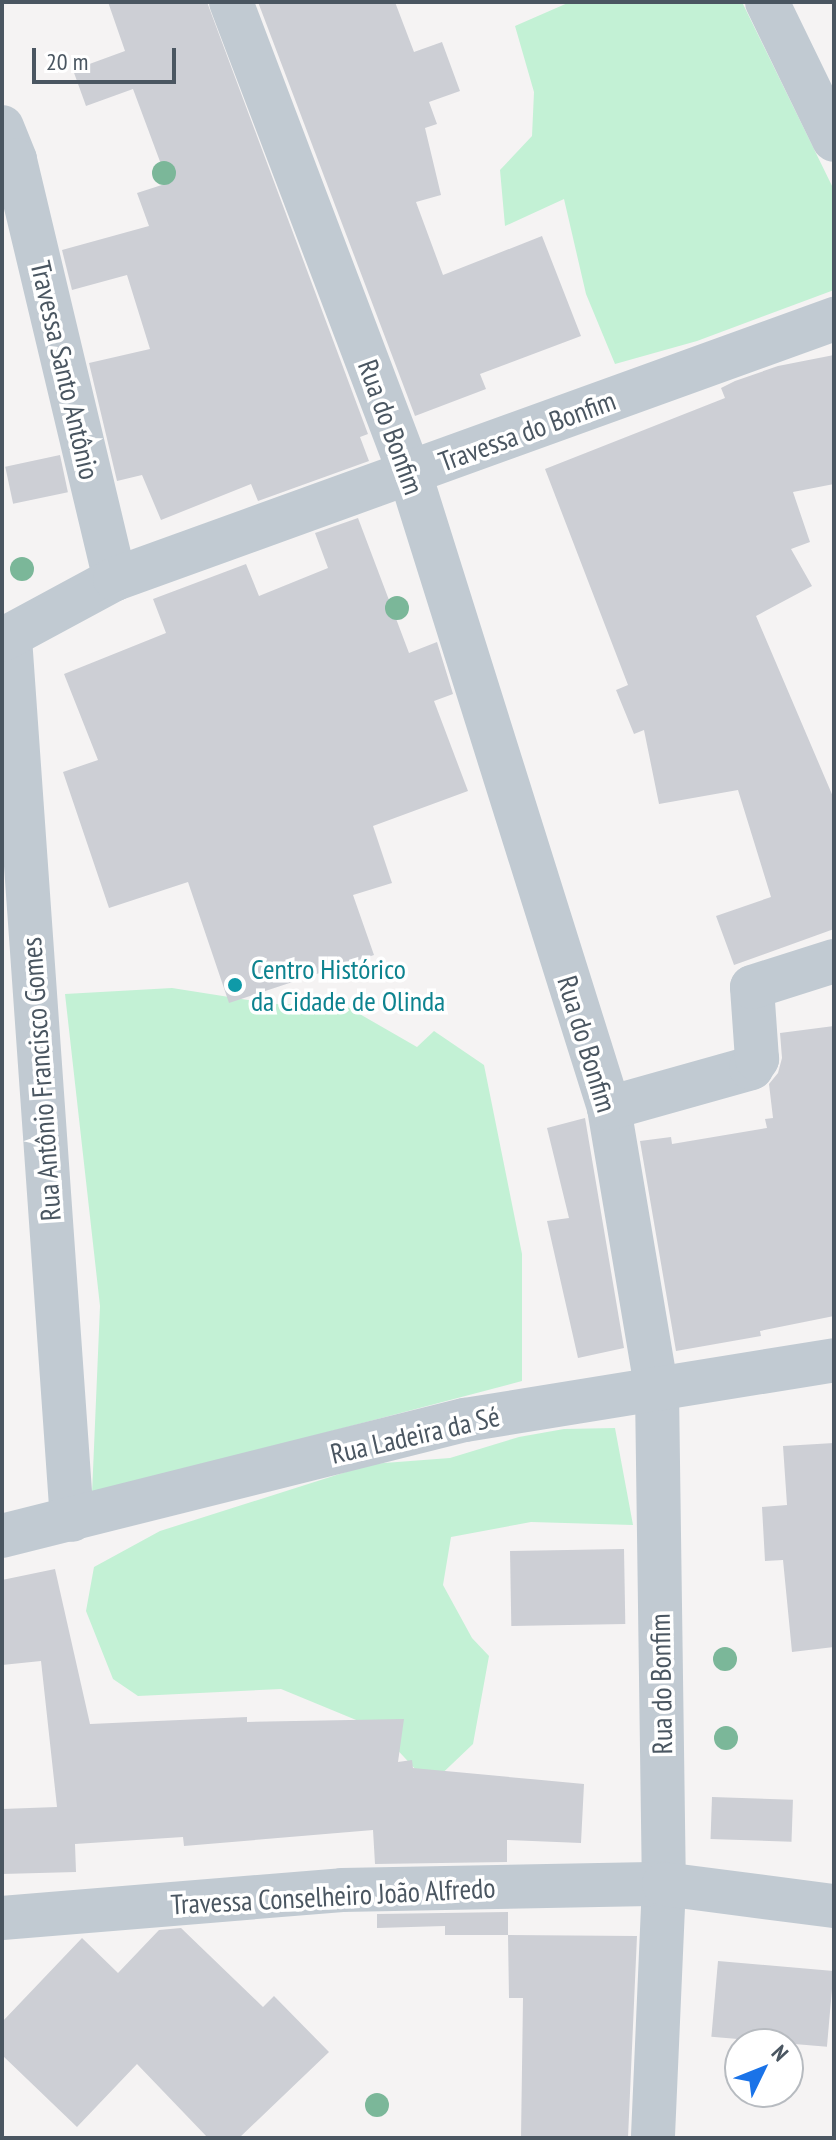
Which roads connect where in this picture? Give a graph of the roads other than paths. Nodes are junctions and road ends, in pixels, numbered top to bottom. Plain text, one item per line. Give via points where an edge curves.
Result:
1 (231, 2) edge
2 (767, 2) edge
3 (834, 140) edge
4 (6, 149) edge
5 (834, 319) edge
6 (410, 474) junction
7 (115, 579) junction
8 (6, 639) edge
9 (834, 961) edge
10 (609, 1108) junction
11 (834, 1360) edge
12 (657, 1391) junction
13 (72, 1520) junction
14 (2, 1536) edge
15 (664, 1884) junction
16 (834, 1906) edge
17 (2, 1918) edge
18 (653, 2138) edge

1 - 6 street, Rua do Bonfim
2 - 3 street
4 - 7 street, Travessa Santo Antônio
5 - 6 street, Travessa do Bonfim
6 - 7 street, Travessa do Bonfim
6 - 10 street, Rua do Bonfim
7 - 8 street, Travessa do Bonfim
8 - 13 street, Rua Antônio Francisco Gomes
9 - 10 street via 752,987 757,1059 751,1068
10 - 12 street, Rua do Bonfim
11 - 12 street, Rua Ladeira da Sé
12 - 13 street, Rua Ladeira da Sé via 465,1420
12 - 15 street, Rua do Bonfim
13 - 14 street, Rua Ladeira da Sé
15 - 16 street, Travessa Conselheiro João Alfredo
15 - 17 street, Travessa Conselheiro João Alfredo via 342,1890
15 - 18 street, Rua do Bonfim

